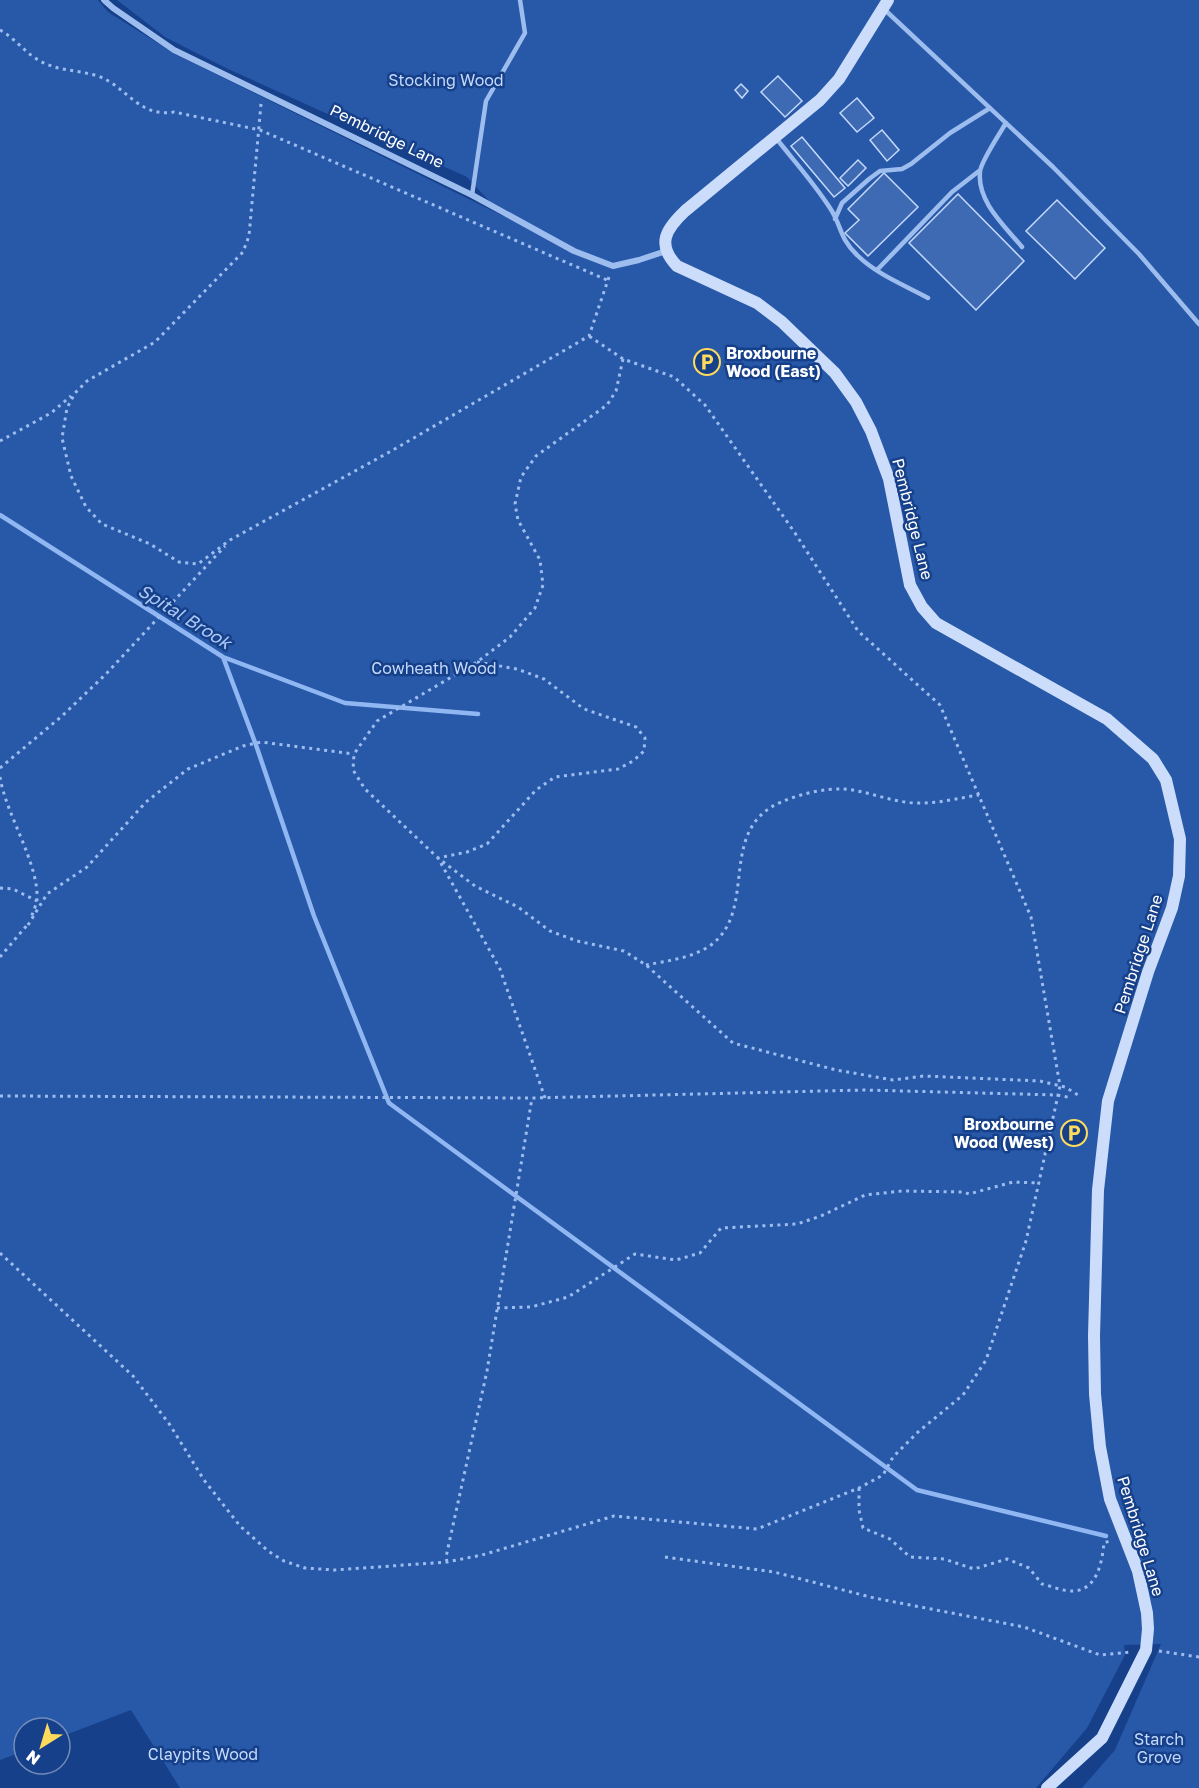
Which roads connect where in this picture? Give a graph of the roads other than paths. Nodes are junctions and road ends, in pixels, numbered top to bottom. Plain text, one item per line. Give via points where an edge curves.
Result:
1 (104, 0) edge
2 (520, 0) edge
3 (886, 4) edge
4 (990, 108) junction
5 (1006, 123) junction
6 (776, 138) junction
7 (979, 171) junction
8 (472, 195) junction
9 (836, 219) junction
10 (1022, 247) dead end
11 (666, 251) junction
12 (877, 270) junction
13 (928, 298) dead end
14 (1199, 324) edge
15 (1047, 1788) edge

1 - 8 street, Pembridge Lane via 174,51
2 - 8 lane via 525,33 486,101
3 - 4 lane
3 - 6 street via 839,79
4 - 5 lane
4 - 9 lane via 911,164 880,171 842,203
5 - 7 lane
5 - 14 lane via 1139,254
6 - 9 lane
6 - 11 street via 677,218 666,236
7 - 10 lane via 990,209
7 - 12 lane via 952,192
8 - 11 street, Pembridge Lane via 574,251 613,266
9 - 12 lane via 842,239
11 - 15 street, Pembridge Lane via 677,266 757,303 835,373 871,431 889,479 910,585 936,623 1107,719 1153,759 1166,780 1180,839 1179,876 1108,1101 1098,1190 1094,1336 1100,1447 1110,1499 1138,1571 1147,1613 1146,1650 1102,1738
12 - 13 lane

